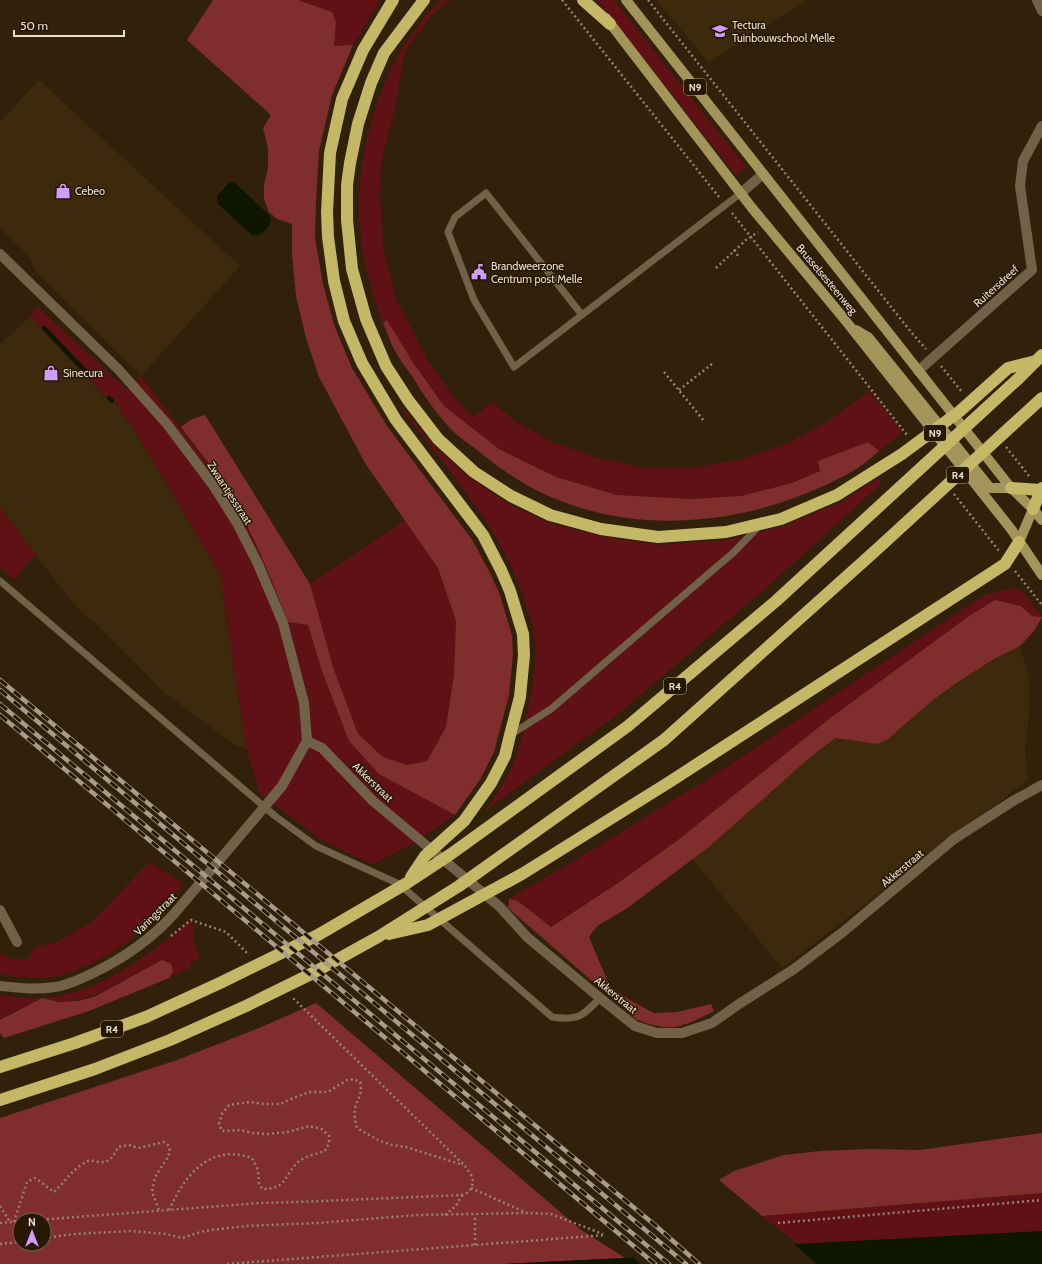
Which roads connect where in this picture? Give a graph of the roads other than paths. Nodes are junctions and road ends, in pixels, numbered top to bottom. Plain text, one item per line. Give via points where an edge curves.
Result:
1 (393, 0) edge
2 (424, 0) edge
3 (583, 0) edge
4 (592, 0) edge
5 (626, 0) edge
6 (1037, 0) edge
7 (1042, 11) edge
8 (610, 24) junction
9 (1042, 126) edge
10 (763, 174) junction
11 (740, 193) junction
12 (0, 254) edge
13 (582, 315) junction
14 (849, 325) junction
15 (1039, 358) edge
16 (918, 371) junction
17 (1042, 398) edge
18 (1011, 488) junction
19 (1041, 489) edge
20 (1033, 509) junction
21 (1042, 520) edge
22 (762, 523) junction
23 (1019, 542) junction
24 (1042, 575) edge
25 (0, 581) edge
26 (510, 735) junction
27 (307, 741) junction
28 (1042, 785) edge
29 (407, 883) junction
30 (0, 910) edge
31 (378, 937) junction
32 (17, 942) dead end
33 (0, 986) edge
34 (600, 998) junction
35 (0, 1067) edge
36 (0, 1100) edge

1 - 26 highway via 363,50 342,99 329,161 326,212 331,261 344,321 362,363 396,420 483,535 510,591 523,634 524,655 520,697
2 - 22 highway via 384,53 371,83 358,124 347,185 347,220 352,269 366,319 386,366 438,439 474,472 511,496 550,515 601,529 658,537 726,532
3 - 8 highway
4 - 8 main road, Brusselsesteenweg / N9
5 - 10 main road, Brusselsesteenweg / N9
6 - 7 street
8 - 11 main road, Brusselsesteenweg / N9
9 - 16 street, Ruitersdreef via 1023,161 1020,186 1032,270
10 - 11 street
10 - 16 main road, Brusselsesteenweg / N9
11 - 13 lane
11 - 14 main road, Brusselsesteenweg / N9
12 - 27 street, Zwaantjesstraat via 118,369 167,424 213,485 237,523 283,623 304,703
13 - 13 lane via 486,193 455,217 448,232 474,300 514,367
14 - 18 main road via 868,337 990,488
14 - 23 main road, Brusselsesteenweg / N9
15 - 22 highway via 1008,368 960,411 925,437 837,495 781,519
15 - 29 highway, R4 via 776,601 628,726
16 - 18 main road, Brusselsesteenweg / N9
17 - 31 highway, R4 via 664,740 459,886
18 - 19 highway
18 - 20 main road, Brusselsesteenweg / N9
19 - 20 highway
20 - 21 main road, Brusselsesteenweg / N9
20 - 23 main road
22 - 26 lane via 734,552 551,709
23 - 24 main road, Brusselsesteenweg / N9
23 - 31 highway via 1005,564 671,781 522,874 428,925
25 - 34 lane via 275,816 316,846 399,884 552,1017 567,1020 577,1018
26 - 29 highway via 505,756 491,783 464,821 425,856
27 - 33 street, Varingstraat via 282,786 158,931 141,945 81,979 57,987 36,989
27 - 34 street, Akkerstraat via 322,748 373,801 500,907 527,937
28 - 34 street, Akkerstraat via 954,839 831,941 794,969 712,1023 682,1033 657,1033 635,1026
29 - 35 highway, R4 via 318,935 220,983 146,1016 75,1043
30 - 32 street
31 - 36 highway, R4 via 246,1006 170,1040 95,1069

